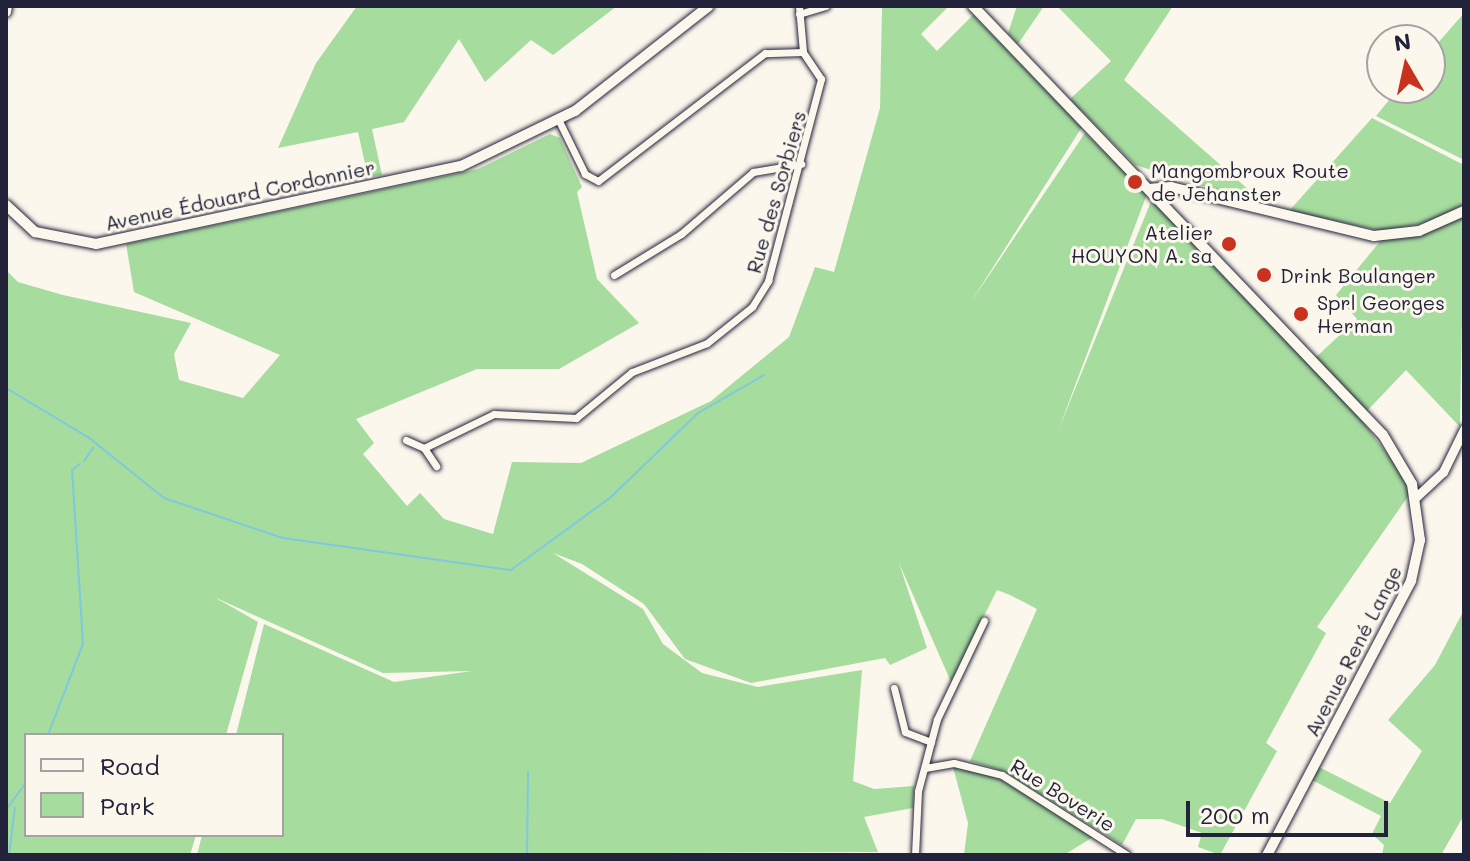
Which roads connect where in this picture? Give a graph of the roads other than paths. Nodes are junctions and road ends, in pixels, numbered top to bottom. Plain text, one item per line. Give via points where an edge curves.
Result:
1 (7, 6) edge
2 (709, 6) edge
3 (826, 6) edge
4 (973, 6) edge
5 (799, 10) edge
6 (6, 12) edge
7 (803, 52) junction
8 (559, 121) junction
9 (801, 164) junction
10 (1149, 189) junction
11 (6, 205) edge
12 (1464, 211) edge
13 (614, 275) dead end
14 (1464, 429) edge
15 (406, 440) dead end
16 (424, 448) junction
17 (436, 466) dead end
18 (1416, 497) junction
19 (984, 621) dead end
20 (894, 688) dead end
21 (931, 742) junction
22 (925, 768) junction
23 (915, 855) edge
24 (1127, 855) edge
25 (1267, 855) edge

1 - 6 main road
2 - 8 main road, Avenue Édouard Cordonnier
3 - 5 street, Rue des Sorbiers
4 - 10 main road, Avenue René Lange
5 - 7 street, Rue des Sorbiers
7 - 8 street via 765,53 607,179 585,174
7 - 9 street, Rue des Sorbiers via 821,86
8 - 11 main road, Avenue Édouard Cordonnier via 444,170 96,244 35,232
9 - 13 street via 753,172 681,234
9 - 16 street, Rue des Sorbiers via 765,290 721,334 645,363 576,418 494,414
10 - 12 main road via 1171,187 1378,237 1419,231
10 - 18 main road, Avenue René Lange via 1388,440
14 - 18 street via 1440,476
15 - 16 street
16 - 17 street
18 - 25 main road, Avenue René Lange via 1420,545 1411,581
19 - 21 street
20 - 21 street via 905,732
21 - 22 street
22 - 23 street
22 - 24 street, Rue Boverie via 954,763 1002,775

